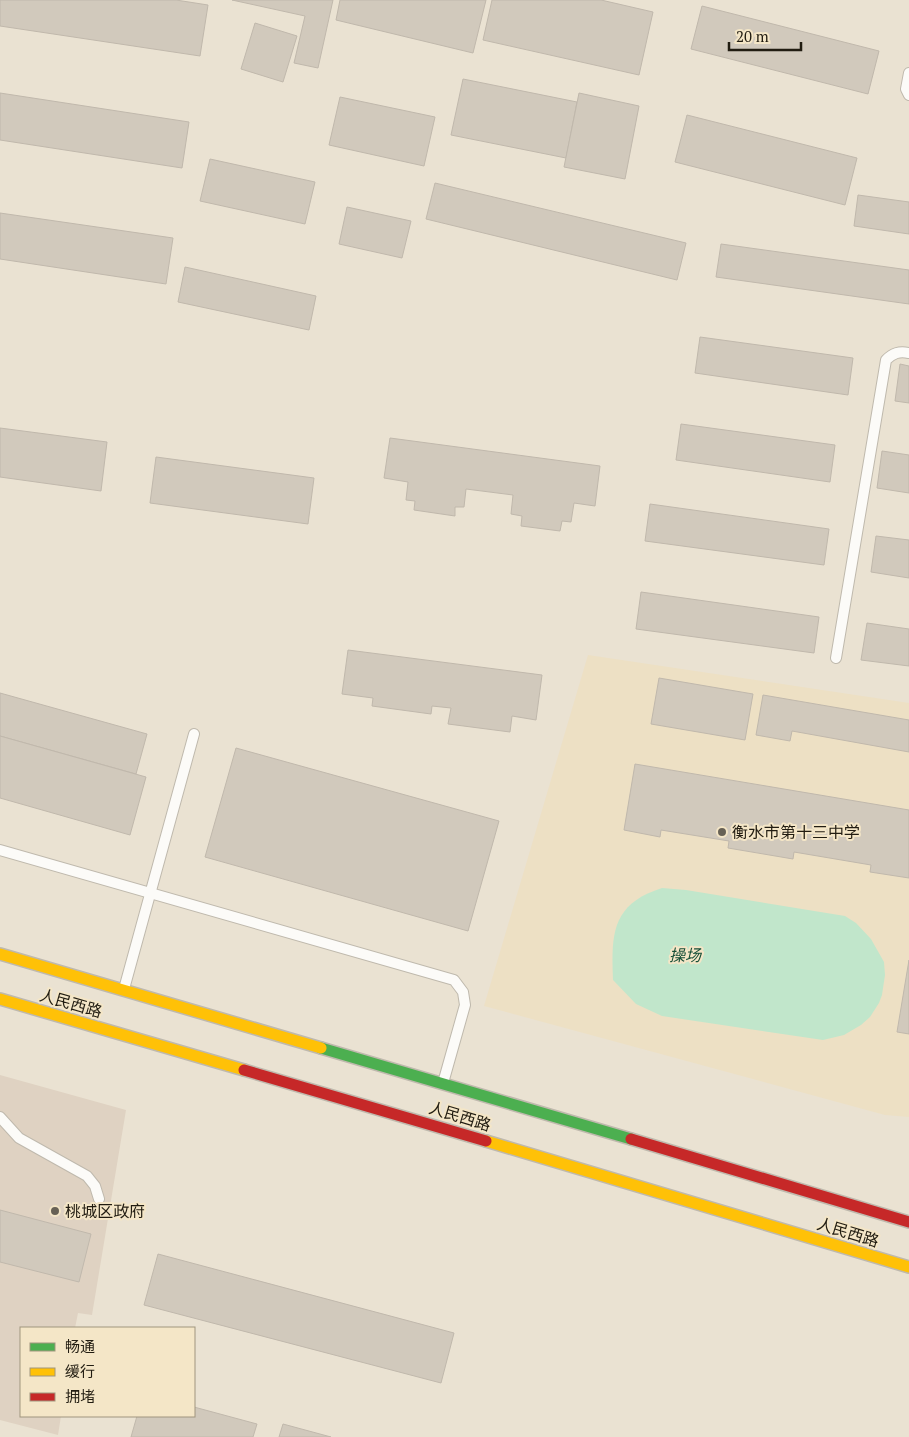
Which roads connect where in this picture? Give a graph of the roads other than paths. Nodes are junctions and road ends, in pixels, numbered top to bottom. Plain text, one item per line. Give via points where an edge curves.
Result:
1 (909, 73) edge
2 (909, 95) edge
3 (909, 353) edge
4 (836, 658) dead end
5 (194, 734) dead end
6 (0, 850) edge
7 (150, 892) junction
8 (0, 954) edge
9 (124, 990) junction
10 (0, 999) edge
11 (443, 1083) junction
12 (0, 1117) edge
13 (99, 1199) dead end
14 (909, 1222) edge
15 (909, 1267) edge

1 - 2 lane via 906,89
3 - 4 lane via 892,354 886,360
5 - 7 lane
6 - 7 lane
7 - 9 lane
7 - 11 lane via 454,980 463,992 465,1005
8 - 9 main road, 人民西路
9 - 11 main road, 人民西路
10 - 15 main road, 人民西路
11 - 14 main road, 人民西路
12 - 13 lane via 18,1138 87,1176

